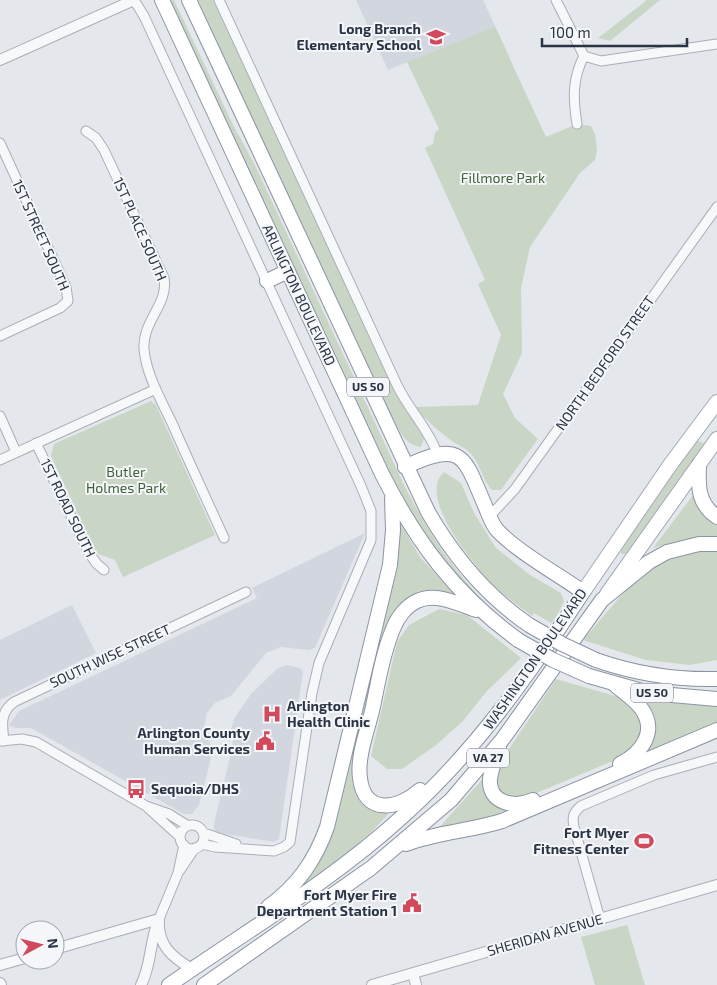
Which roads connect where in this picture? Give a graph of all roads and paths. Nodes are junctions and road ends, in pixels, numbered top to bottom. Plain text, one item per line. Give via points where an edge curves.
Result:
1 (134, 0) edge
2 (162, 0) edge
3 (189, 0) edge
4 (219, 0) edge
5 (559, 2) edge
6 (717, 44) edge
7 (584, 56) junction
8 (0, 60) edge
9 (577, 124) dead end
10 (86, 132) dead end
11 (0, 143) edge
12 (717, 207) edge
13 (288, 271) junction
14 (267, 281) junction
15 (0, 336) edge
16 (156, 389) junction
17 (716, 407) edge
18 (0, 416) edge
19 (717, 439) edge
20 (36, 443) junction
21 (16, 452) junction
22 (437, 453) junction
23 (0, 460) edge
24 (699, 465) junction
25 (405, 467) junction
26 (392, 492) junction
27 (490, 516) junction
28 (717, 517) edge
29 (224, 538) dead end
30 (717, 544) edge
31 (104, 570) dead end
32 (246, 592) dead end
33 (583, 592) junction
34 (602, 600) junction
35 (482, 613) junction
36 (717, 670) edge
37 (681, 679) junction
38 (717, 679) edge
39 (614, 684) junction
40 (717, 699) edge
41 (717, 730) edge
42 (502, 740) junction
43 (2, 741) edge
44 (465, 753) junction
45 (717, 757) edge
46 (146, 806) junction
47 (188, 826) junction
48 (204, 833) junction
49 (182, 841) junction
50 (199, 846) junction
51 (246, 847) junction
52 (399, 847) junction
53 (178, 874) junction
54 (717, 885) edge
55 (159, 919) junction
56 (600, 919) junction
57 (229, 944) junction
58 (65, 946) edge
59 (15, 961) edge
60 (0, 965) edge
61 (192, 969) junction
62 (412, 974) junction
63 (140, 985) edge
64 (170, 985) edge
65 (206, 985) edge
66 (372, 985) edge
67 (416, 985) edge

1 - 8 street
1 - 14 street, ARLINGTON BOULEVARD
2 - 13 main road, ARLINGTON BOULEVARD / US 50
3 - 25 main road, ARLINGTON BOULEVARD / US 50
4 - 22 street via 402,394 430,435
5 - 7 street
6 - 7 street via 601,61
7 - 9 street via 574,84
10 - 16 street, 1ST PLACE SOUTH via 96,138 104,150 164,278 165,294 146,326 144,346
11 - 15 street, 1ST STREET SOUTH via 66,287 68,301 60,308
12 - 27 street, NORTH BEDFORD STREET via 510,496
13 - 14 main road
13 - 26 main road, ARLINGTON BOULEVARD / US 50
14 - 51 street, ARLINGTON BOULEVARD via 366,498 372,517 372,534 317,672 292,837 278,850
16 - 20 street
16 - 29 street
17 - 33 main road, WASHINGTON BOULEVARD via 670,465
18 - 21 street
19 - 24 main road, WASHINGTON BOULEVARD
20 - 21 street
20 - 31 street, 1ST ROAD SOUTH via 89,553
21 - 23 street
22 - 25 main road
22 - 27 main road via 456,455 469,467
24 - 28 main road via 701,498
24 - 34 main road, WASHINGTON BOULEVARD
25 - 37 main road, ARLINGTON BOULEVARD / US 50, bridge via 453,552 489,593 528,625 596,660 627,670
26 - 35 main road, ARLINGTON BOULEVARD / US 50 via 427,551
26 - 57 main road via 394,518 390,565 338,789 322,840 301,878 258,914
27 - 33 main road via 505,537
30 - 34 main road via 698,544 667,552 649,562
32 - 43 street, SOUTH WISE STREET via 11,704 2,719
33 - 44 main road, WASHINGTON BOULEVARD / VA 27 via 514,692
34 - 42 main road, WASHINGTON BOULEVARD / VA 27
35 - 39 main road, ARLINGTON BOULEVARD / US 50, bridge via 518,640 553,660
35 - 44 main road via 448,600 430,598 414,602 400,616 387,646 362,753 359,772 362,788 378,804 396,805 410,798
36 - 37 main road
37 - 38 main road, ARLINGTON BOULEVARD / US 50
39 - 40 main road, ARLINGTON BOULEVARD / US 50 via 667,696
39 - 42 main road via 640,706 649,731 644,745 622,763 528,802 510,805 495,796 490,781
41 - 52 main road via 502,821 430,836
42 - 52 main road, WASHINGTON BOULEVARD / VA 27 via 451,800
43 - 46 street via 33,740
44 - 57 main road, WASHINGTON BOULEVARD / VA 27 via 428,793 376,839
45 - 56 street via 654,775 581,806 574,812 572,818
46 - 47 street via 169,814
46 - 49 street
47 - 48 street via 198,827
47 - 49 street via 182,831
48 - 50 street
48 - 51 street
49 - 50 street
49 - 53 street
50 - 51 street
50 - 53 street
52 - 65 main road, WASHINGTON BOULEVARD / VA 27
53 - 55 street
54 - 56 street, SHERIDAN AVENUE
55 - 58 street
55 - 61 street via 162,939 170,954
55 - 63 street via 152,934 148,969
56 - 62 street, SHERIDAN AVENUE
57 - 61 main road, WASHINGTON BOULEVARD / VA 27
59 - 60 street
61 - 64 main road, WASHINGTON BOULEVARD / VA 27
62 - 66 street, SHERIDAN AVENUE
62 - 67 street

